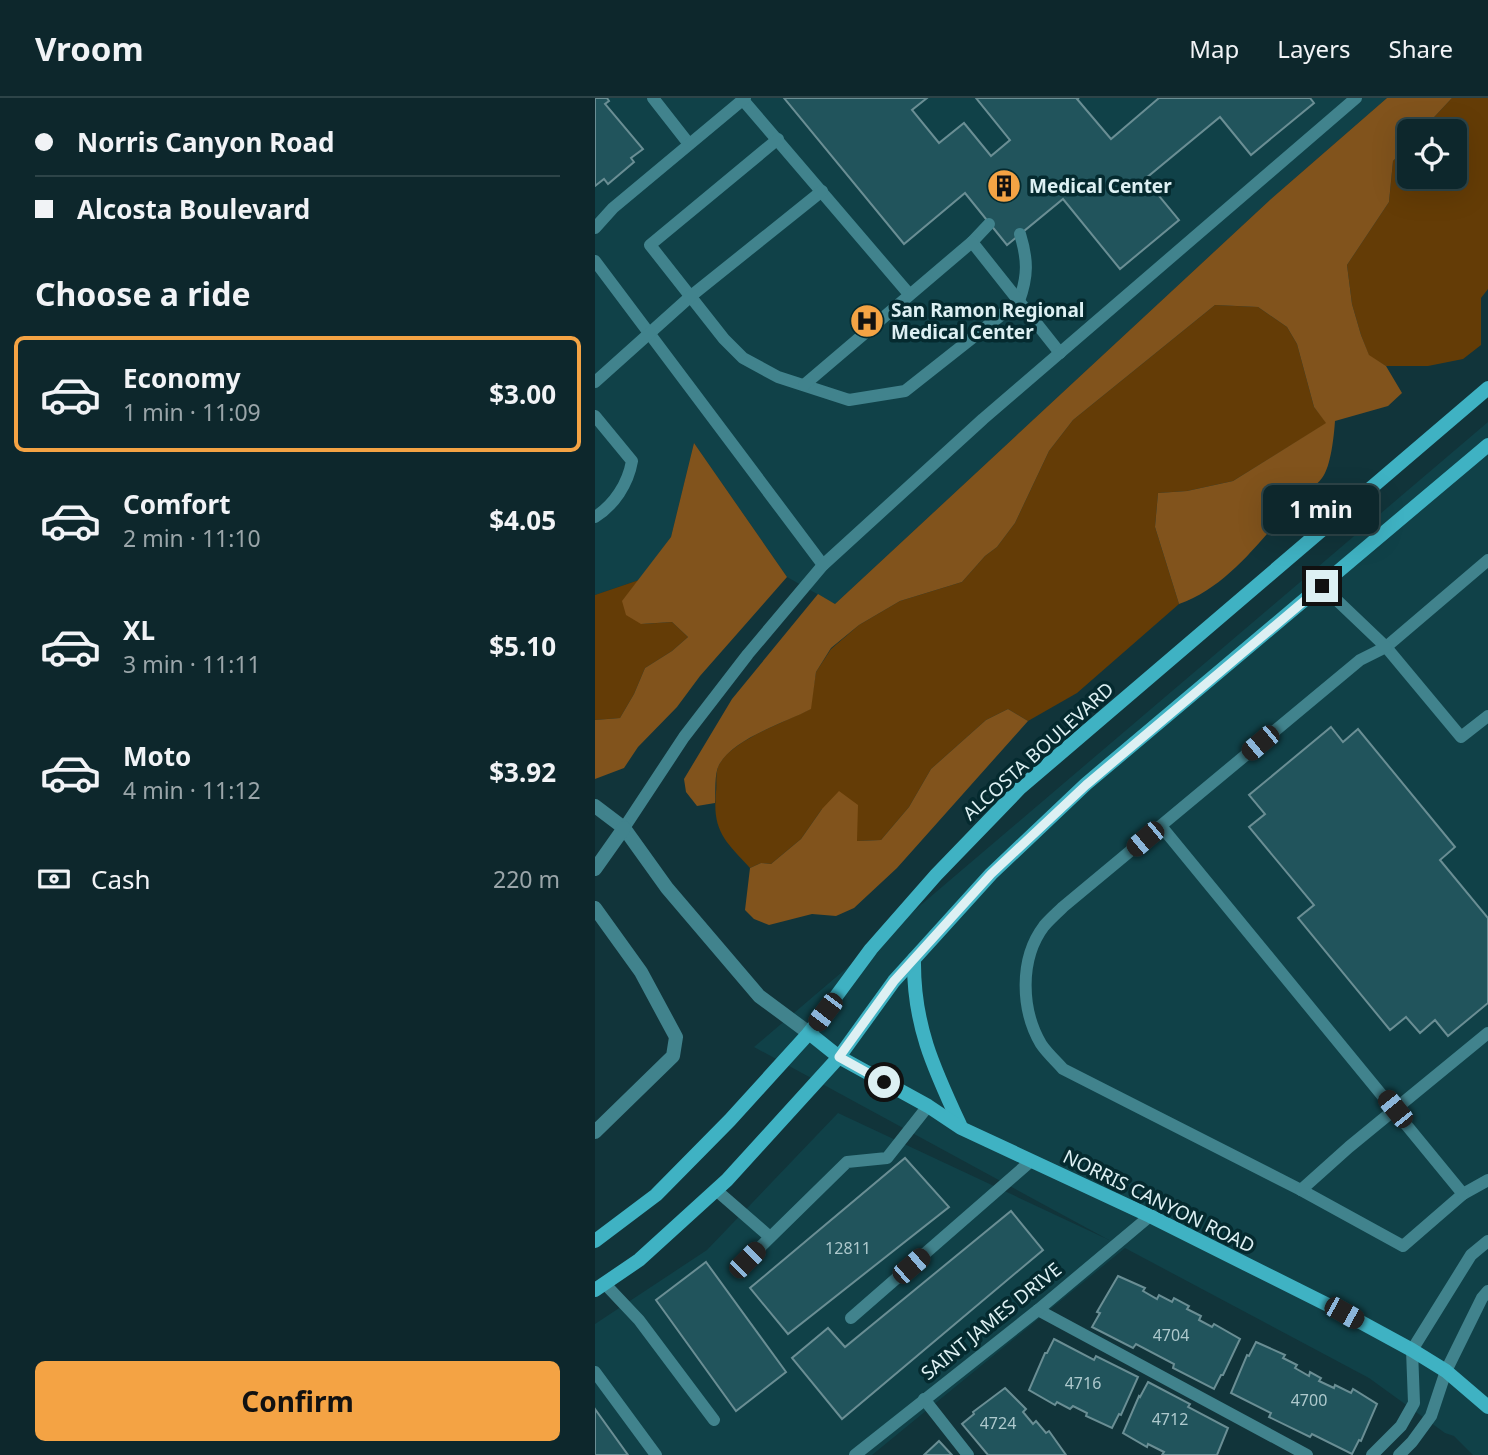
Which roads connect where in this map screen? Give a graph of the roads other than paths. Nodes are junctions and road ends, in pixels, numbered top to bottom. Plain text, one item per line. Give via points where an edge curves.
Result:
1 (653, 98) edge
2 (1356, 98) edge
3 (744, 99) edge
4 (778, 139) junction
5 (689, 144) junction
6 (822, 191) junction
7 (989, 224) dead end
8 (595, 228) edge
9 (1020, 234) dead end
10 (972, 242) junction
11 (595, 261) edge
12 (909, 294) junction
13 (691, 296) junction
14 (1019, 302) junction
15 (650, 335) junction
16 (1060, 353) junction
17 (595, 382) edge
18 (804, 385) junction
19 (1488, 388) edge
20 (595, 416) edge
21 (1488, 445) edge
22 (595, 517) edge
23 (1488, 560) edge
24 (823, 565) junction
25 (1322, 586) junction
26 (1386, 646) junction
27 (1488, 716) edge
28 (595, 806) edge
29 (1161, 826) junction
30 (624, 828) junction
31 (595, 869) edge
32 (595, 908) edge
33 (914, 959) junction
34 (809, 1033) junction
35 (1488, 1033) edge
36 (839, 1057) junction
37 (928, 1106) junction
38 (1395, 1109) junction
39 (961, 1128) junction
40 (595, 1132) edge
41 (1031, 1161) junction
42 (1488, 1180) edge
43 (1301, 1189) junction
44 (716, 1190) junction
45 (1463, 1194) junction
46 (1150, 1216) junction
47 (770, 1237) junction
48 (595, 1241) edge
49 (1488, 1241) edge
50 (747, 1260) dead end
51 (600, 1287) edge
52 (1488, 1291) edge
53 (1038, 1310) junction
54 (851, 1318) dead end
55 (1412, 1350) junction
56 (1445, 1371) junction
57 (595, 1372) edge
58 (924, 1399) junction
59 (1488, 1407) edge
60 (714, 1420) dead end
61 (656, 1455) edge
62 (855, 1455) edge
63 (968, 1455) edge
64 (1307, 1455) edge
65 (1372, 1455) edge
66 (1399, 1455) edge

1 - 5 lane
2 - 16 lane
3 - 4 lane
3 - 5 lane
4 - 6 lane
4 - 13 lane via 650,246
5 - 8 lane
6 - 12 lane
6 - 13 lane
7 - 10 lane
9 - 14 lane via 1027,257
10 - 12 lane
10 - 14 lane
11 - 15 lane
12 - 18 lane
13 - 15 lane
13 - 18 lane via 743,358
14 - 16 lane
14 - 18 lane via 905,391 849,400
15 - 17 lane
15 - 24 lane
16 - 24 lane
19 - 34 main road, ALCOSTA BOULEVARD via 1020,788 871,948
20 - 22 lane via 632,461 630,474 609,508
21 - 25 main road
23 - 26 lane
24 - 30 lane via 684,737
25 - 26 lane
25 - 33 main road via 1086,785 991,874
26 - 27 lane via 1461,737
26 - 29 lane via 1360,660
28 - 30 street
29 - 38 lane
29 - 43 lane via 1044,927 1030,954 1025,984 1028,1016 1042,1045 1063,1069
30 - 31 street
30 - 34 street via 667,888 759,996
32 - 40 street via 641,972 676,1037 673,1056
33 - 36 main road
33 - 39 main road via 924,1041
34 - 36 main road, NORRIS CANYON ROAD
34 - 48 main road, ALCOSTA BOULEVARD via 656,1195
35 - 38 lane
36 - 37 main road, NORRIS CANYON ROAD
36 - 44 main road
37 - 39 main road, NORRIS CANYON ROAD
37 - 47 lane via 887,1158 847,1161
38 - 43 lane
38 - 45 lane
39 - 41 main road, NORRIS CANYON ROAD
41 - 46 main road, NORRIS CANYON ROAD
41 - 54 lane
42 - 45 lane
43 - 45 lane via 1403,1246
44 - 47 lane
44 - 51 main road via 639,1260
46 - 53 lane, SAINT JAMES DRIVE
46 - 55 main road, NORRIS CANYON ROAD
47 - 50 lane
49 - 55 lane via 1471,1255
51 - 60 lane via 639,1320
52 - 56 lane
53 - 58 lane, SAINT JAMES DRIVE
53 - 64 lane
55 - 56 main road, NORRIS CANYON ROAD
55 - 65 lane via 1413,1403 1401,1426
56 - 59 main road, NORRIS CANYON ROAD
56 - 66 lane via 1431,1416
57 - 61 lane
58 - 62 lane, SAINT JAMES DRIVE
58 - 63 lane

